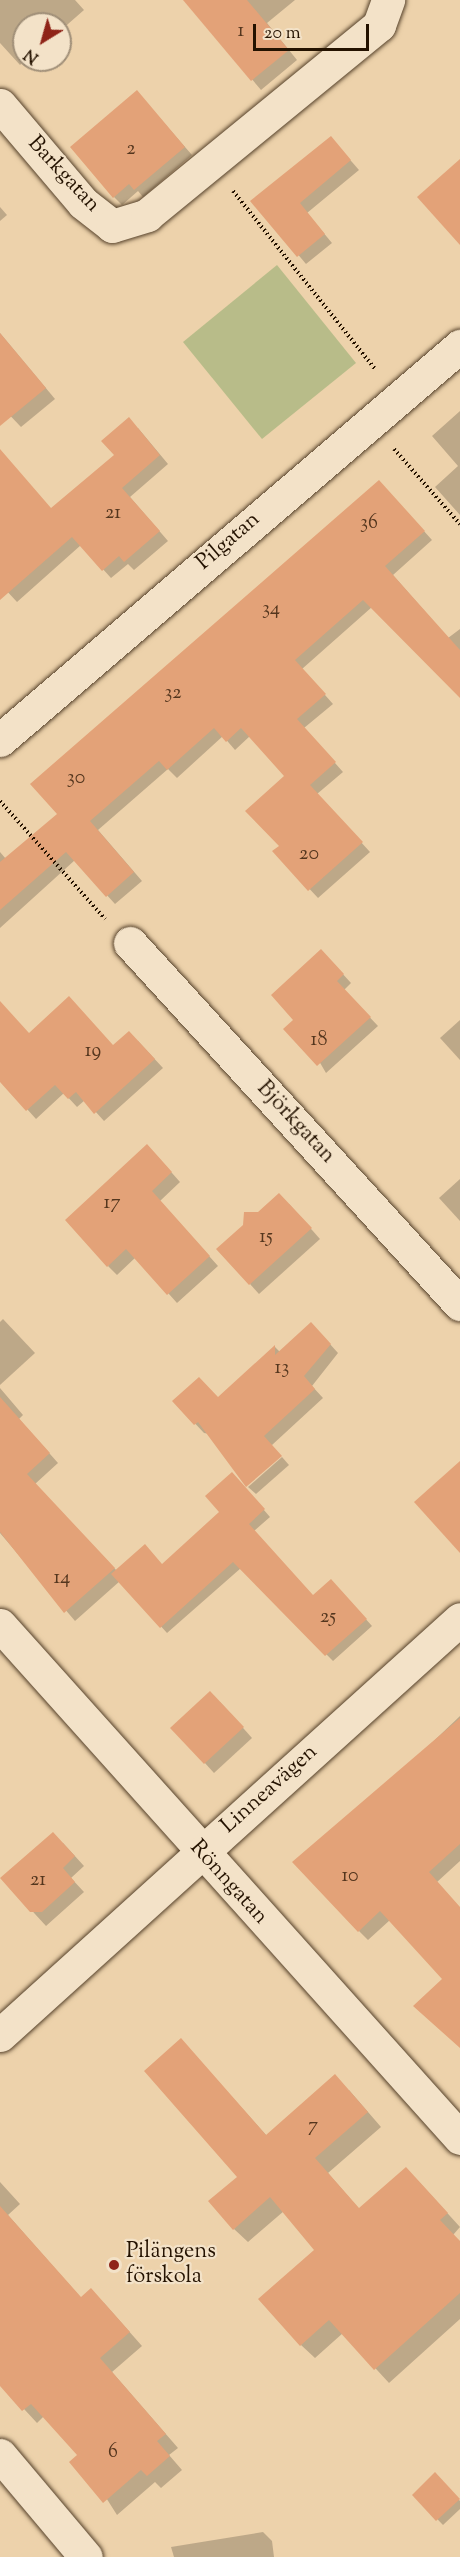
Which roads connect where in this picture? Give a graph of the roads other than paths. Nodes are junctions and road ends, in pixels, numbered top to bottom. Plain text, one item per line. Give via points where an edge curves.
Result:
1 (387, 0) edge
2 (0, 105) edge
3 (460, 346) edge
4 (0, 740) edge
5 (130, 943) road end
6 (460, 1304) edge
7 (460, 1619) edge
8 (0, 1625) edge
9 (200, 1853) junction
10 (0, 2035) edge
11 (460, 2138) edge
12 (0, 2455) edge
13 (86, 2557) edge

1 - 2 street, Barkgatan via 379,25 147,215 112,226 83,203
3 - 4 street, Pilgatan
5 - 6 street, Björkgatan
7 - 9 street, Linneavägen
8 - 9 street, Rönngatan
9 - 10 street, Linneavägen
9 - 11 street, Rönngatan
12 - 13 street

